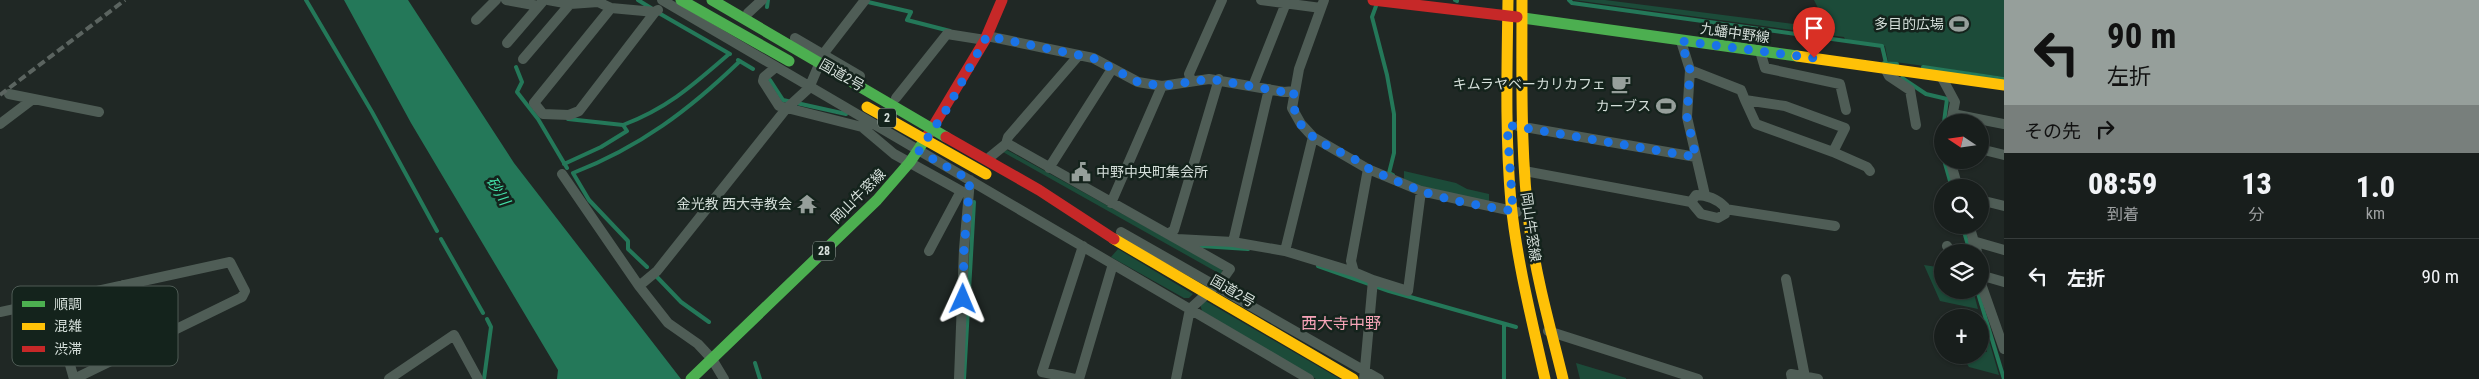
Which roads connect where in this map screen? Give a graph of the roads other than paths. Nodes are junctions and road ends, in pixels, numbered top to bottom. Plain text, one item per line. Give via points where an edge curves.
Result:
1 (496, 0) edge
2 (506, 0) edge
3 (680, 0) edge
4 (712, 0) edge
5 (726, 0) edge
6 (762, 0) edge
7 (865, 0) edge
8 (1002, 0) edge
9 (1222, 0) edge
10 (1261, 0) edge
11 (1373, 0) edge
12 (1508, 0) edge
13 (1522, 0) edge
14 (544, 2) edge
15 (1286, 3) junction
16 (570, 4) junction
17 (1323, 4) edge
18 (660, 6) edge
19 (611, 8) junction
20 (748, 13) junction
21 (1508, 16) junction
22 (1523, 18) junction
23 (476, 20) dead end
24 (986, 38) junction
25 (1681, 41) junction
26 (507, 43) dead end
27 (1760, 51) junction
28 (824, 53) junction
29 (1079, 55) junction
30 (523, 59) dead end
31 (776, 67) junction
32 (1885, 68) junction
33 (1112, 69) junction
34 (1690, 70) junction
35 (1941, 76) junction
36 (1219, 79) junction
37 (1191, 80) junction
38 (2004, 85) edge
39 (1162, 86) junction
40 (1253, 86) junction
41 (809, 88) junction
42 (1269, 89) junction
43 (1294, 91) junction
44 (3, 93) edge
45 (896, 98) junction
46 (33, 99) junction
47 (1746, 100) junction
48 (790, 105) junction
49 (1846, 110) dead end
50 (99, 112) dead end
51 (1953, 114) edge
52 (938, 122) junction
53 (1989, 122) edge
54 (0, 124) edge
55 (2004, 124) edge
56 (1507, 125) junction
57 (1522, 126) junction
58 (1916, 126) dead end
59 (1313, 137) junction
60 (1006, 144) junction
61 (919, 151) junction
62 (1989, 151) edge
63 (1833, 152) junction
64 (2004, 155) edge
65 (990, 157) junction
66 (1696, 157) junction
67 (910, 162) junction
68 (1049, 168) junction
69 (1368, 169) junction
70 (1524, 171) junction
71 (1870, 171) dead end
72 (562, 174) dead end
73 (970, 180) junction
74 (1421, 191) junction
75 (1705, 195) junction
76 (1111, 202) junction
77 (1691, 202) junction
78 (1989, 202) edge
79 (2004, 206) edge
80 (1726, 209) junction
81 (1513, 211) junction
82 (1528, 214) junction
83 (1835, 226) dead end
84 (1097, 229) junction
85 (1972, 234) edge
86 (1172, 236) junction
87 (1974, 241) junction
88 (1233, 242) junction
89 (1975, 244) edge
90 (1083, 246) junction
91 (2004, 250) edge
92 (929, 251) dead end
93 (1285, 252) junction
94 (1113, 264) junction
95 (1354, 272) junction
96 (1989, 278) edge
97 (1786, 279) dead end
98 (2004, 282) edge
99 (1373, 284) junction
100 (122, 285) joint
101 (1214, 285) junction
102 (117, 286) edge
103 (638, 286) junction
104 (1987, 299) edge
105 (1190, 309) junction
106 (1533, 326) junction
107 (178, 328) edge
108 (1552, 332) junction
109 (1536, 341) junction
110 (1555, 344) junction
111 (2004, 349) edge
112 (712, 359) junction
113 (70, 366) edge
114 (101, 366) edge
115 (1365, 375) edge
116 (1805, 377) junction
117 (74, 379) edge
118 (389, 379) edge
119 (478, 379) edge
120 (692, 379) edge
121 (724, 379) edge
122 (959, 379) edge
123 (1077, 379) edge
124 (1176, 379) edge
125 (1309, 379) edge
126 (1353, 379) edge
127 (1378, 379) edge
128 (1545, 379) edge
129 (1563, 379) edge
130 (1698, 379) edge
131 (1792, 379) edge
132 (1818, 379) edge

1 - 23 street
2 - 14 street
3 - 84 main road, 国道2号 / 2, bridge via 954,157
4 - 84 main road, 国道2号 / 2, bridge via 1039,190
5 - 20 street
6 - 20 street
7 - 28 street
8 - 24 main road, 岡山牛窓線 / 28
9 - 37 street via 1189,74
10 - 15 street
11 - 21 main road
12 - 21 main road, 岡山牛窓線
13 - 22 main road, 岡山牛窓線
14 - 16 street
14 - 26 street
15 - 17 street
15 - 40 street
16 - 19 street via 598,2
16 - 30 street
17 - 43 street
18 - 19 street
18 - 19 street via 579,111 569,115 543,114 534,103
18 - 31 street
20 - 28 street
21 - 22 main road
21 - 56 main road, 岡山牛窓線
22 - 25 main road, 九蟠中野線
22 - 57 main road, 岡山牛窓線
24 - 29 street
24 - 45 street via 947,34 920,67 914,80
24 - 52 main road, 岡山牛窓線 / 28
25 - 27 main road, 九蟠中野線
25 - 34 street
27 - 32 main road, 九蟠中野線
27 - 49 street via 1766,68 1840,84
28 - 41 street
28 - 45 street
29 - 33 street via 1093,58
29 - 60 street via 1008,137
31 - 41 street
31 - 48 street via 763,81 774,100
32 - 35 main road, 九蟠中野線
32 - 58 street via 1889,76 1910,90
33 - 39 street via 1138,82
33 - 68 street
34 - 47 street via 1741,90
34 - 66 street via 1687,117
35 - 38 main road, 九蟠中野線
35 - 51 street via 1955,102
36 - 37 street
36 - 40 street
36 - 86 street
37 - 39 street
39 - 76 street
40 - 42 street
41 - 48 street
41 - 61 street
42 - 43 street
42 - 88 street
43 - 59 street via 1292,108
44 - 46 street
45 - 52 street
46 - 50 street
46 - 54 street
47 - 63 street via 1756,124
47 - 63 street via 1785,106 1845,128
48 - 67 street via 862,127 894,154
48 - 103 street via 657,270
52 - 61 main road, 岡山牛窓線 / 28
52 - 65 street
53 - 55 street
56 - 57 street
56 - 81 main road, 岡山牛窓線
57 - 66 street
57 - 70 main road, 岡山牛窓線
59 - 69 street
59 - 93 street
60 - 65 street
60 - 68 street
61 - 67 main road, 岡山牛窓線 / 28
61 - 73 street
62 - 64 street
63 - 71 street
65 - 101 street
66 - 75 street
67 - 92 street via 961,190
67 - 112 main road, 岡山牛窓線 / 28 via 877,200
68 - 76 street
69 - 74 street
69 - 95 street via 1351,261
70 - 77 street
70 - 82 main road, 岡山牛窓線
72 - 103 street
73 - 90 street
73 - 122 street
74 - 81 street
74 - 99 street via 1408,291
75 - 77 street via 1693,197
75 - 80 street via 1717,199
76 - 86 street
77 - 80 street via 1696,210 1713,218 1723,217
78 - 79 street
80 - 83 street
81 - 82 street
81 - 106 main road, 岡山牛窓線
82 - 108 main road, 岡山牛窓線
84 - 126 main road, 国道2号 / 2, bridge
85 - 87 street
86 - 88 street
86 - 101 street via 1230,269
87 - 89 street
87 - 91 street
88 - 93 street
90 - 94 street
90 - 123 street via 1042,372
93 - 95 street
94 - 105 street
94 - 123 street
95 - 99 street
96 - 98 street
97 - 116 street
99 - 115 street
100 - 102 street
100 - 107 street via 230,262 244,291 242,297
101 - 105 street
101 - 115 street
103 - 112 street via 668,323 698,344
104 - 111 street
105 - 124 street
105 - 125 street
106 - 108 street
106 - 109 main road, 岡山牛窓線
108 - 110 main road, 岡山牛窓線
108 - 130 street
109 - 110 street
109 - 128 main road, 岡山牛窓線
110 - 129 main road, 岡山牛窓線
112 - 120 main road, 岡山牛窓線 / 28
112 - 121 street
113 - 117 street
114 - 117 street
115 - 127 street
116 - 131 street via 1791,374
116 - 132 street
118 - 119 street via 454,335

